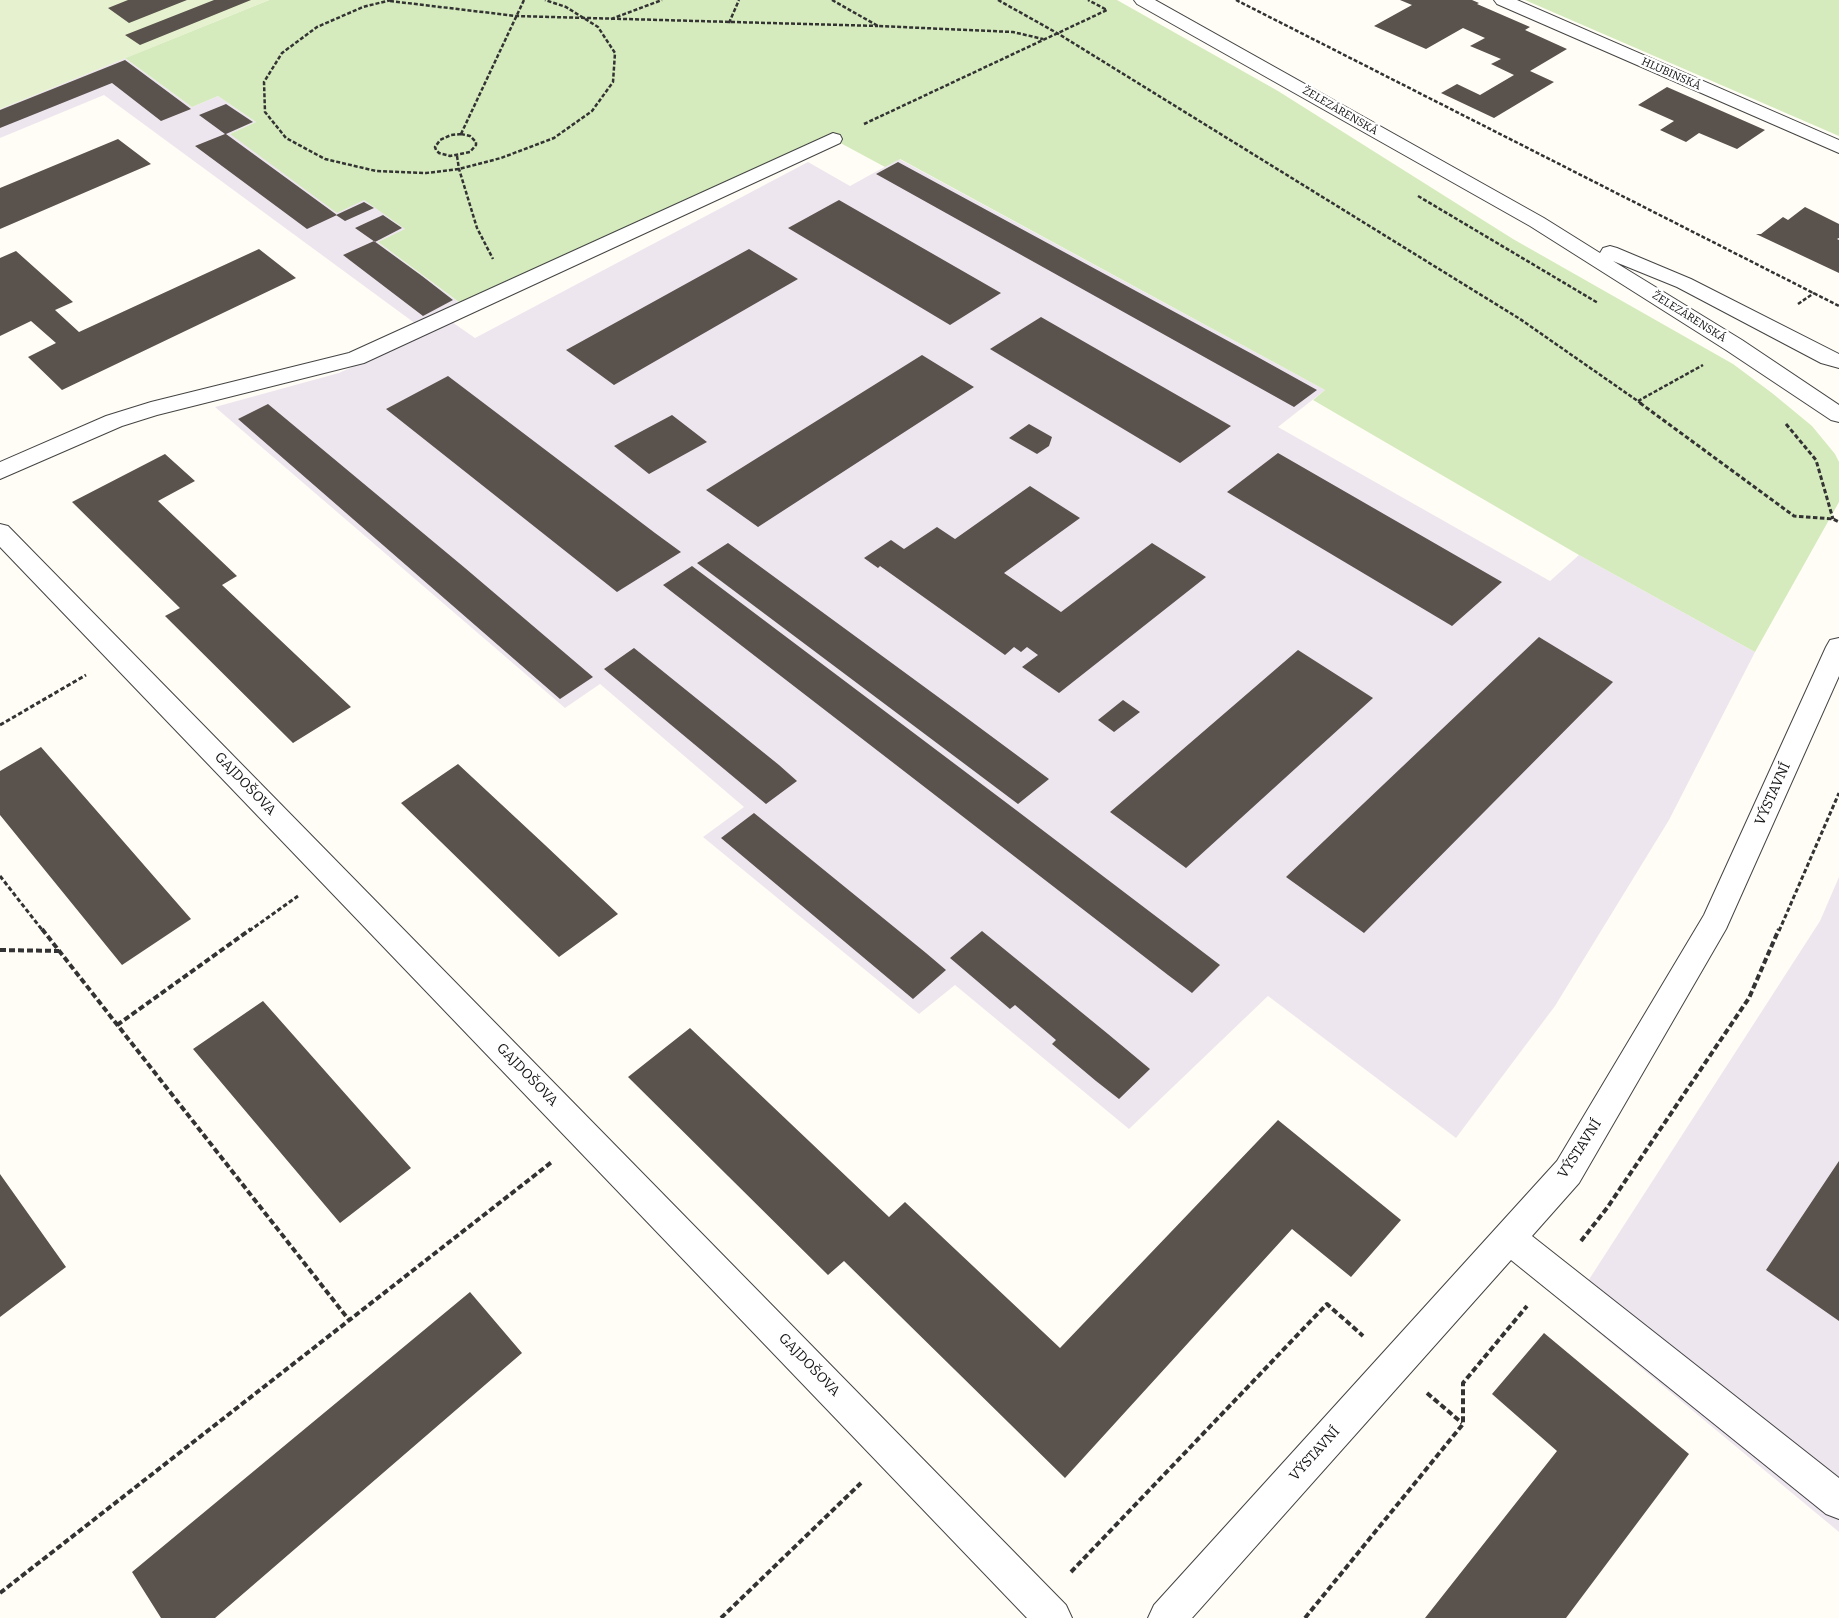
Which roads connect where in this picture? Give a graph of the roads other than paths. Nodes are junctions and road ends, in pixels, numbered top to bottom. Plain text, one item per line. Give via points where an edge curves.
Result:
1 (1143, 0) edge
2 (1503, 0) edge
3 (833, 139) road end
4 (1839, 147) edge
5 (1537, 222) junction
6 (1839, 361) edge
7 (1839, 415) edge
8 (0, 471) edge
9 (0, 532) edge
10 (1839, 647) edge
11 (1509, 1238) junction
12 (1839, 1501) edge
13 (1047, 1611) edge
14 (1167, 1618) edge

1 - 5 street, ŽELEZÁRENSKÁ
2 - 4 street, HLUBINSKÁ
3 - 8 street via 356,358 151,409 114,421
5 - 6 street, ŽELEZÁRENSKÁ via 1684,283
5 - 7 street, ŽELEZÁRENSKÁ
9 - 13 street, GAJDOŠOVA
10 - 11 street, VÝSTAVNÍ via 1716,921 1568,1172
11 - 12 street
11 - 14 street, VÝSTAVNÍ

